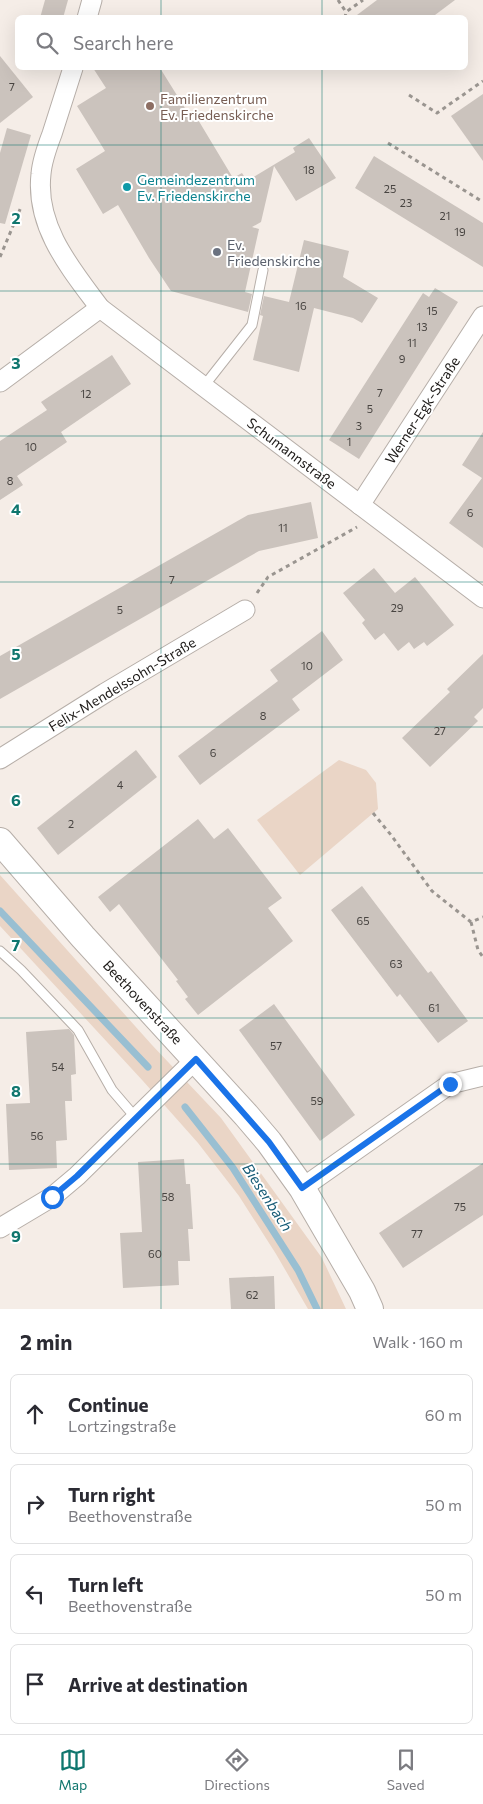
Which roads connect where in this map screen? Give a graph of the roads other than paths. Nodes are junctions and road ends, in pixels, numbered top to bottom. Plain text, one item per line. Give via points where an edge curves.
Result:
1 (92, 0) edge
2 (88, 15) edge
3 (72, 70) edge
4 (263, 270) dead end
5 (100, 308) junction
6 (483, 316) edge
7 (0, 382) edge
8 (204, 386) junction
9 (360, 505) junction
10 (483, 598) edge
11 (245, 610) dead end
12 (0, 760) edge
13 (0, 841) edge
14 (0, 952) edge
15 (196, 1059) junction
16 (483, 1076) edge
17 (136, 1118) junction
18 (302, 1188) junction
19 (0, 1228) edge
20 (370, 1309) edge

1 - 2 street
3 - 5 street, Schumannstraße via 46,152 41,174 41,201 48,227 63,258
4 - 8 lane via 252,325
5 - 7 street
5 - 8 street, Schumannstraße
6 - 9 street, Werner-Egk-Straße
8 - 9 street, Schumannstraße
9 - 10 street, Schumannstraße
11 - 12 street, Felix-Mendelssohn-Straße
13 - 15 street, Beethovenstraße
14 - 17 lane via 78,1030 112,1090
15 - 17 street
15 - 18 street, Beethovenstraße via 269,1142
16 - 18 street via 450,1084
17 - 19 street via 52,1197
18 - 20 street, Beethovenstraße

